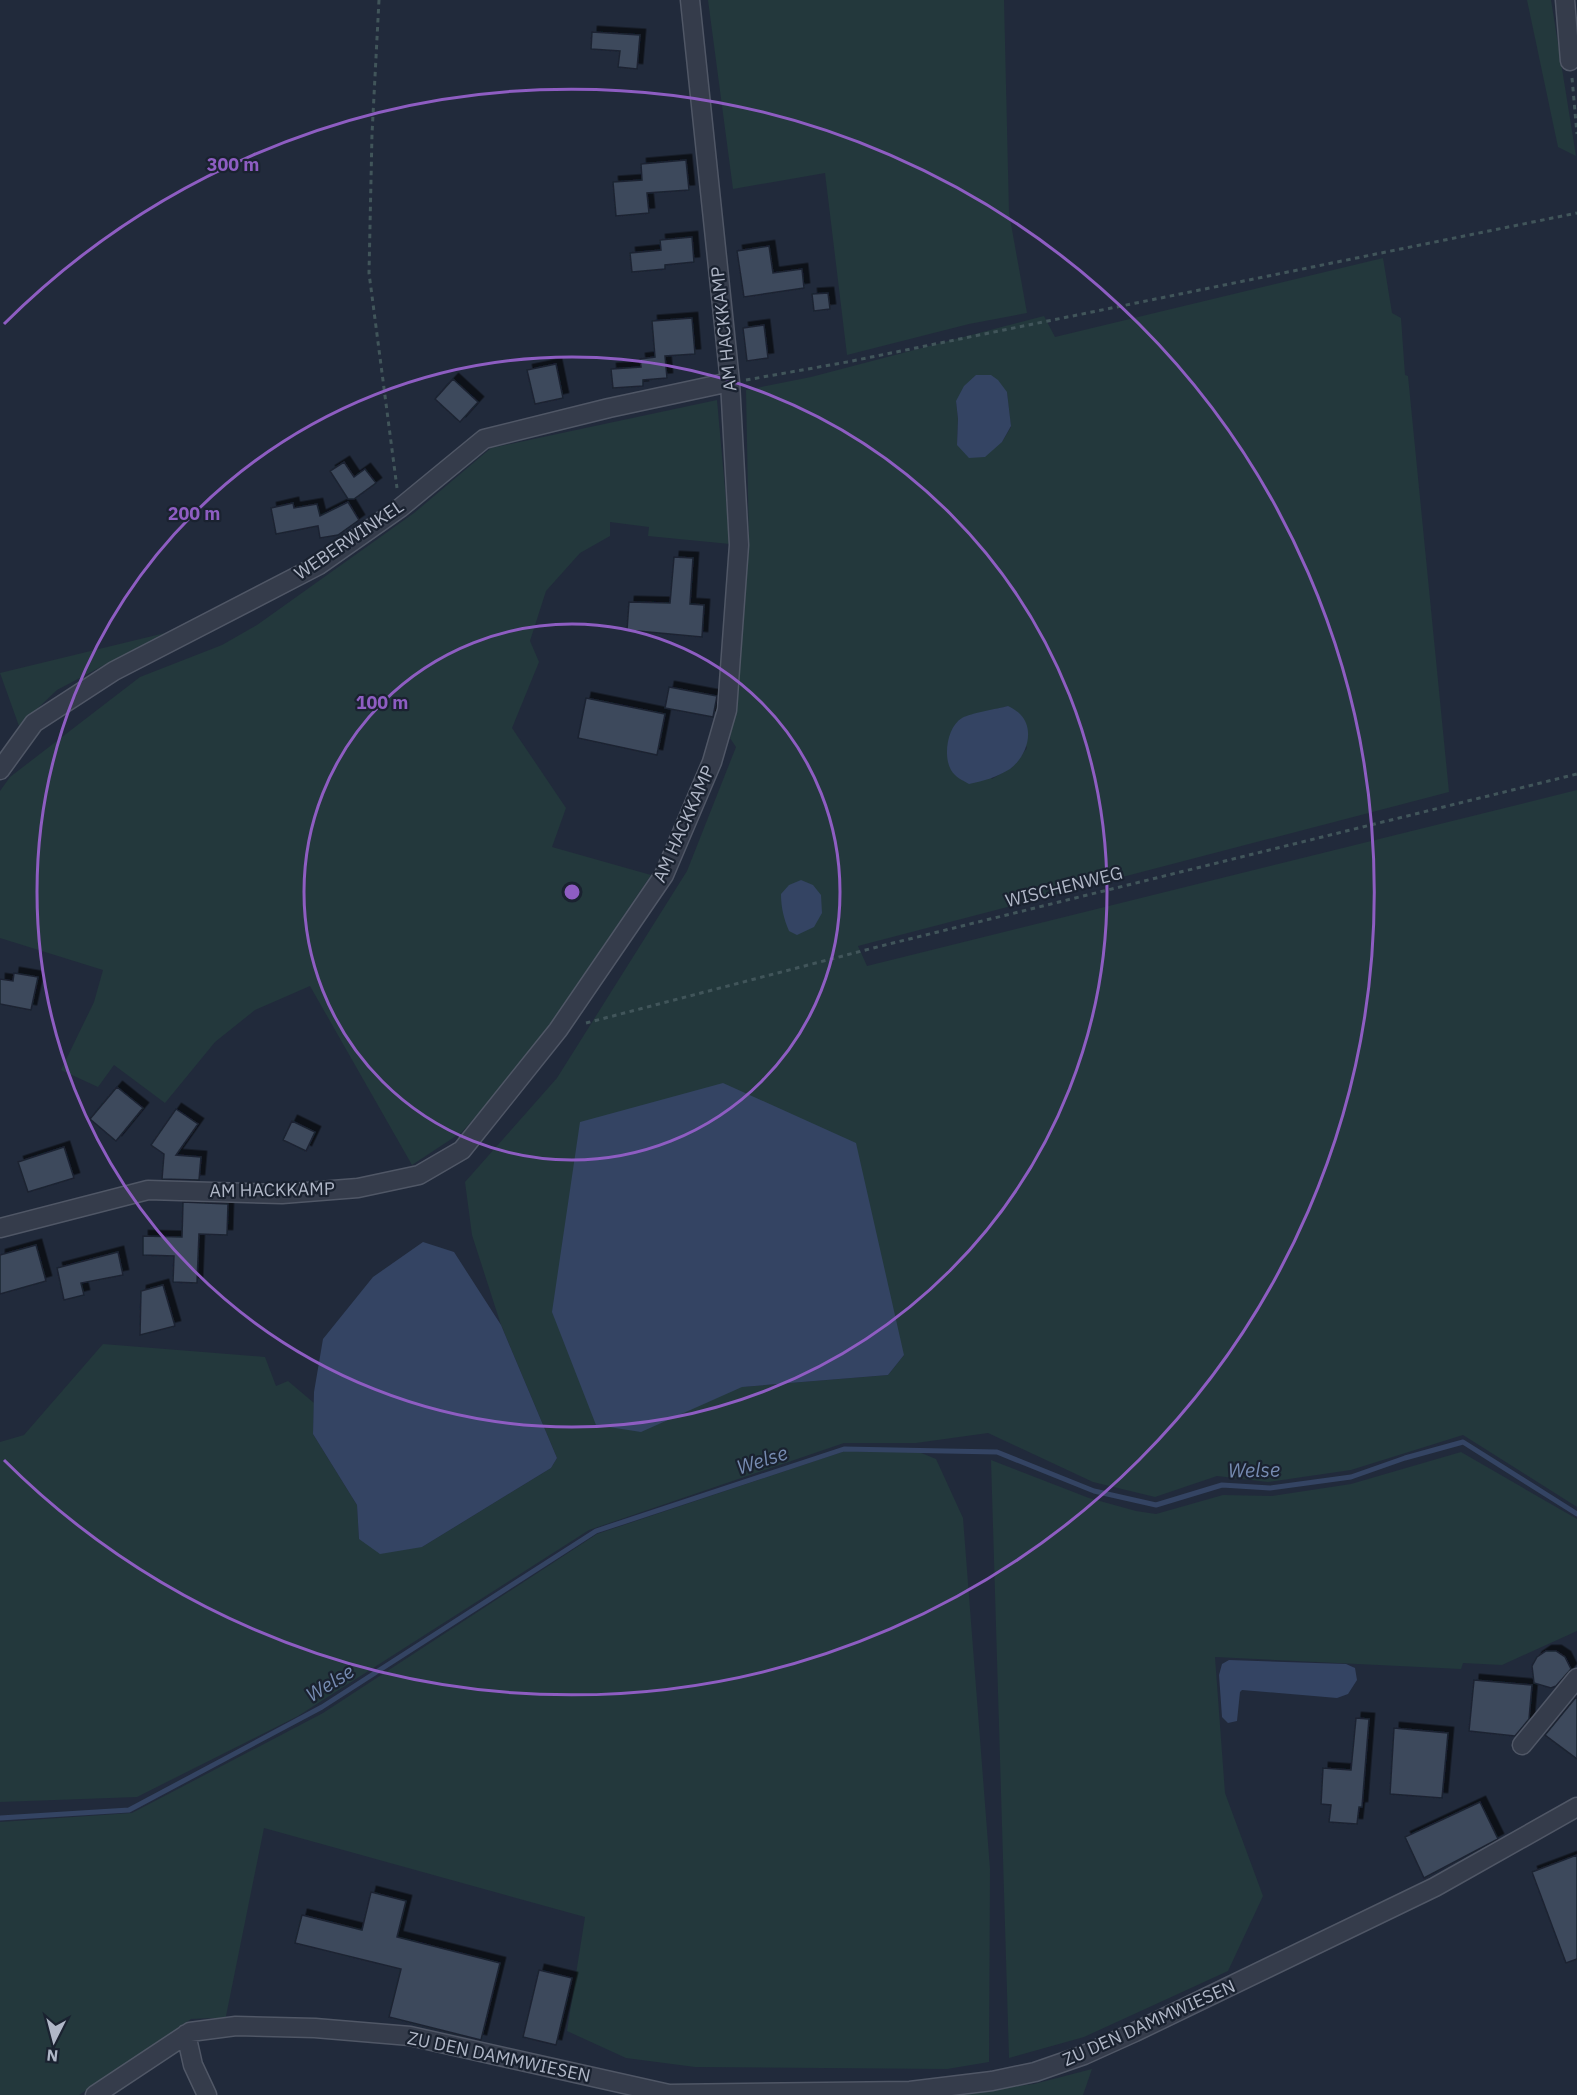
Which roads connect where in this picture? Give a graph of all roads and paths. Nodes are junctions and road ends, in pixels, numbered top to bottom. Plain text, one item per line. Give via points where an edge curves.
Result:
1 (379, 0) edge
2 (690, 0) edge
3 (1565, 0) edge
4 (1570, 61) joint
5 (1577, 134) edge
6 (1577, 213) edge
7 (730, 382) junction
8 (400, 508) junction
9 (0, 770) edge
10 (1577, 774) edge
11 (558, 1030) junction
12 (0, 1228) edge
13 (1577, 1678) edge
14 (1522, 1745) dead end
15 (1577, 1807) edge
16 (186, 2034) junction
17 (756, 2094) edge
18 (95, 2095) edge
19 (207, 2095) edge
20 (670, 2095) edge

1 - 8 path via 369,273
2 - 7 street, AM HACKKAMP
3 - 4 street
4 - 5 path
6 - 7 path via 858,360
7 - 8 street, WEBERWINKEL via 484,439
7 - 11 street, AM HACKKAMP via 740,545 727,710 712,762 664,875
8 - 9 street, WEBERWINKEL via 319,564 114,670 34,723
10 - 11 path, WISCHENWEG
11 - 12 street, AM HACKKAMP via 462,1150 419,1175 358,1188 282,1194 148,1190
13 - 14 street
15 - 17 street, ZU DEN DAMMWIESEN via 1435,1887 1084,2055 1035,2072 945,2087
16 - 18 street, ZU DEN DAMMWIESEN
16 - 19 street via 193,2065
16 - 20 street, ZU DEN DAMMWIESEN via 236,2026 410,2036
17 - 20 street, ZU DEN DAMMWIESEN

